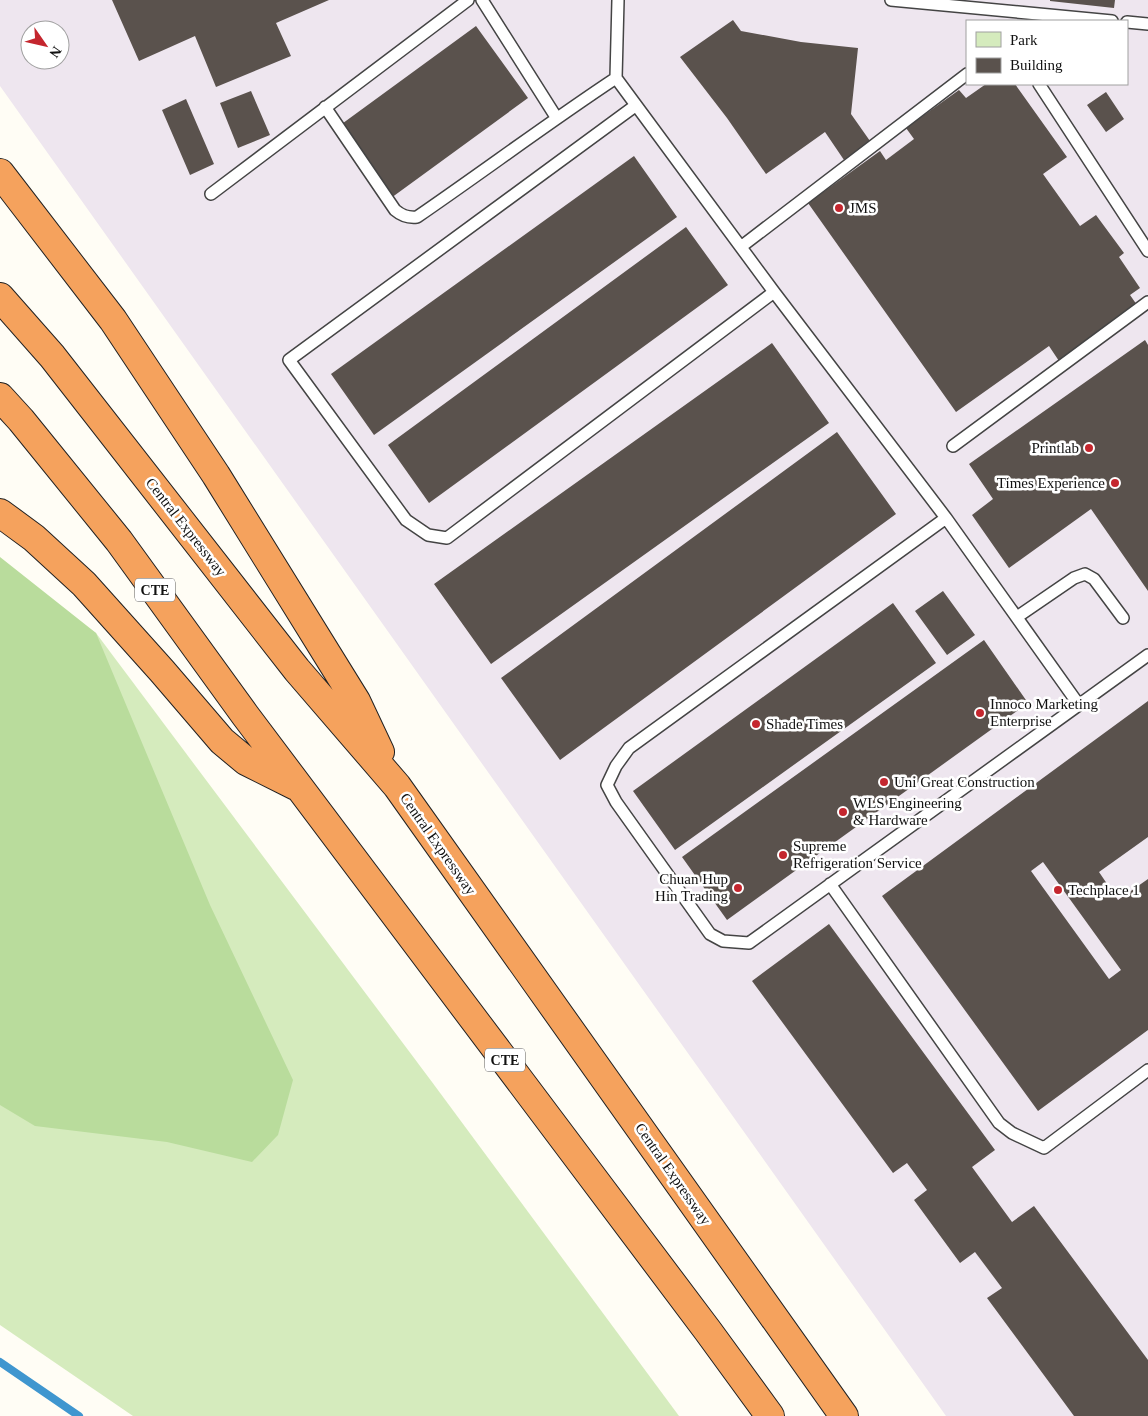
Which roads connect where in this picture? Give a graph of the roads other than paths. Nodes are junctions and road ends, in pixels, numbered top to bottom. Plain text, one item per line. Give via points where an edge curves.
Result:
1 (482, 0) edge
2 (618, 0) edge
3 (891, 0) edge
4 (463, 1) edge
5 (949, 3) edge
6 (1103, 20) edge
7 (1128, 22) edge
8 (1148, 24) edge
9 (966, 75) edge
10 (616, 78) junction
11 (1040, 85) edge
12 (636, 106) junction
13 (325, 107) junction
14 (556, 118) junction
15 (0, 173) edge
16 (211, 194) dead end
17 (742, 246) junction
18 (1148, 251) edge
19 (774, 292) junction
20 (0, 297) edge
21 (1148, 302) edge
22 (0, 397) edge
23 (953, 446) dead end
24 (0, 513) edge
25 (946, 518) junction
26 (1016, 617) junction
27 (1123, 618) dead end
28 (1148, 655) edge
29 (1079, 705) junction
30 (397, 786) junction
31 (302, 789) junction
32 (830, 884) junction
33 (1148, 1070) edge
34 (770, 1416) edge
35 (844, 1416) edge

1 - 14 lane
2 - 10 lane
3 - 5 lane
4 - 13 lane
5 - 6 lane
7 - 8 lane
9 - 17 lane
10 - 12 lane
10 - 14 lane
11 - 18 lane
12 - 17 lane
12 - 19 lane via 289,360 406,520 428,535 447,538
13 - 14 lane via 395,210 409,218 417,217
13 - 16 lane
15 - 30 highway via 113,320 216,475 356,701
17 - 19 lane
19 - 25 lane
20 - 30 highway, Central Expressway via 52,356 297,670
21 - 23 lane
22 - 31 highway, CTE via 119,541
24 - 31 highway via 34,538 84,584 222,741 246,761
25 - 26 lane
25 - 32 lane via 629,748 607,785 710,934 723,941 748,943
26 - 27 lane via 1085,574 1094,579
26 - 29 lane
28 - 29 lane
29 - 32 lane
30 - 35 highway, Central Expressway
31 - 34 highway, CTE
32 - 33 lane via 999,1123 1012,1133 1044,1148

